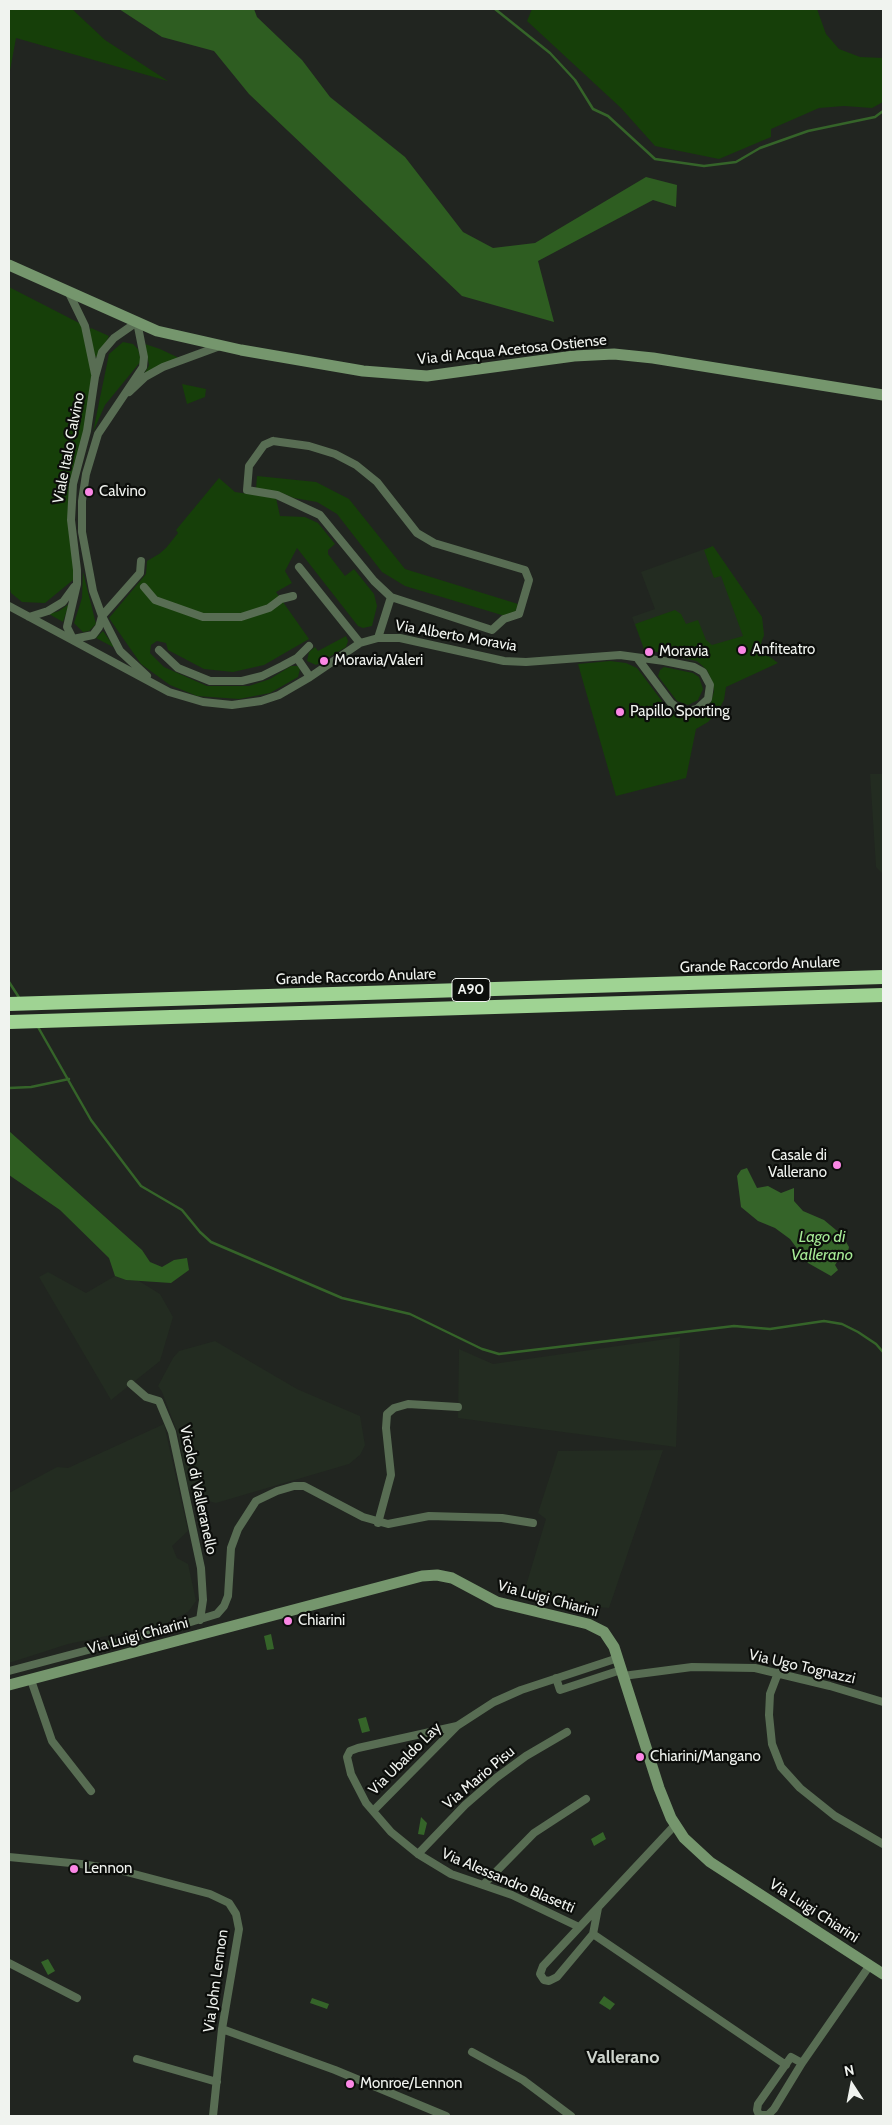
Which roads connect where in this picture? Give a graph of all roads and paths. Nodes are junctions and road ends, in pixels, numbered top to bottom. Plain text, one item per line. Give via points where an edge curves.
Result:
1 (9, 266) edge
2 (69, 294) junction
3 (137, 322) junction
4 (222, 346) junction
5 (95, 377) junction
6 (883, 396) edge
7 (120, 401) junction
8 (141, 560) dead end
9 (299, 567) dead end
10 (77, 584) junction
11 (144, 587) dead end
12 (292, 596) dead end
13 (391, 597) junction
14 (9, 606) edge
15 (102, 616) junction
16 (29, 617) junction
17 (378, 638) junction
18 (73, 639) junction
19 (360, 643) junction
20 (309, 646) dead end
21 (159, 650) dead end
22 (297, 658) junction
23 (638, 659) junction
24 (310, 677) junction
25 (154, 684) junction
26 (883, 977) edge
27 (883, 995) edge
28 (9, 1004) edge
29 (9, 1022) edge
30 (131, 1384) dead end
31 (458, 1407) dead end
32 (533, 1522) dead end
33 (378, 1523) junction
34 (200, 1620) junction
35 (618, 1658) junction
36 (9, 1671) edge
37 (622, 1673) junction
38 (778, 1673) junction
39 (556, 1678) junction
40 (30, 1680) junction
41 (9, 1685) edge
42 (883, 1702) edge
43 (457, 1726) junction
44 (566, 1732) dead end
45 (91, 1791) dead end
46 (586, 1799) dead end
47 (373, 1811) junction
48 (675, 1825) junction
49 (883, 1844) edge
50 (418, 1854) junction
51 (9, 1857) edge
52 (483, 1884) junction
53 (598, 1908) junction
54 (579, 1927) junction
55 (593, 1934) junction
56 (9, 1963) edge
57 (870, 1965) junction
58 (883, 1974) edge
59 (78, 1998) dead end
60 (222, 2029) junction
61 (472, 2052) dead end
62 (137, 2059) dead end
63 (802, 2063) junction
64 (786, 2065) junction
65 (217, 2082) junction
66 (213, 2116) edge
67 (446, 2116) edge
68 (572, 2116) edge

1 - 2 street, Via di Acqua Acetosa Ostiense
2 - 3 street, Via di Acqua Acetosa Ostiense
2 - 5 street, Viale Italo Calvino via 85,326
3 - 4 street, Via di Acqua Acetosa Ostiense via 157,331
3 - 5 street, Viale Italo Calvino via 114,338 102,352
3 - 7 street, Viale Italo Calvino via 143,367
4 - 6 street, Via di Acqua Acetosa Ostiense via 363,371 413,376 589,354 633,354
4 - 7 street, Viale Italo Calvino via 163,367 145,377
5 - 10 street, Viale Italo Calvino via 87,431 73,484 71,520
7 - 15 street, Viale Italo Calvino via 98,434 82,501 82,532 88,568
8 - 15 street via 140,573
9 - 19 street
10 - 16 street via 63,602
10 - 18 street, Viale Italo Calvino via 68,627
11 - 12 street via 155,600 203,617 240,617 269,608
13 - 13 street via 320,515 277,495 247,490 249,466 264,445 273,441 335,454 377,482 417,533 434,543 525,570 529,580 519,614 504,619 492,630
13 - 17 street
14 - 16 street, Via Alberto Moravia
15 - 18 street via 93,635
15 - 25 street, Viale Italo Calvino via 120,650
16 - 18 street, Via Alberto Moravia
17 - 19 street, Via Alberto Moravia
17 - 23 street, Via Alberto Moravia via 415,640 504,661 620,655
18 - 25 street, Via Alberto Moravia
19 - 24 street, Via Alberto Moravia
20 - 22 street
21 - 22 street via 178,668 210,681 242,681 262,676
22 - 24 street
23 - 23 street, Via Alberto Moravia via 679,709 697,709 708,700 709,680 698,669
24 - 25 street, Via Alberto Moravia via 279,695 232,705 203,702
26 - 28 highway, Grande Raccordo Anulare / A90
27 - 29 highway, A90
30 - 34 street, Vicolo di Valleranello via 146,1397 159,1401 172,1432 201,1568 204,1600
31 - 33 street via 408,1404 387,1414 391,1475
32 - 33 street via 425,1516 398,1524
33 - 34 street via 302,1486 264,1496 252,1506 233,1540 226,1604 217,1614
34 - 36 street
35 - 37 street, Via Luigi Chiarini
35 - 39 street, Via Alessandro Blasetti
35 - 40 street, Via Luigi Chiarini via 607,1635 592,1625 497,1602 455,1580 432,1575
37 - 38 street, Via Ugo Tognazzi via 712,1666 755,1668
37 - 39 street via 560,1690
37 - 48 street, Via Luigi Chiarini via 659,1788
38 - 42 street, Via Ugo Tognazzi
38 - 49 street via 770,1694 769,1715 772,1744 781,1767 800,1788 835,1816
39 - 43 street, Via Alessandro Blasetti via 508,1696
40 - 41 street, Via Luigi Chiarini
40 - 45 street via 52,1741
43 - 47 street, Via Ubaldo Lay
43 - 47 street, Via Alessandro Blasetti via 349,1753 347,1759 351,1774
44 - 50 street, Via Mario Pisu via 496,1778
46 - 52 street via 534,1833
47 - 50 street, Via Alessandro Blasetti via 391,1832
48 - 53 street
48 - 57 street, Via Luigi Chiarini via 706,1859
50 - 52 street, Via Alessandro Blasetti via 451,1874
51 - 60 street, Via John Lennon via 119,1870 210,1894 228,1902 236,1914 239,1929
52 - 54 street, Via Alessandro Blasetti
53 - 54 street
53 - 55 street
54 - 55 street via 542,1968 540,1974 544,1980 555,1979
55 - 64 street
56 - 59 street
57 - 58 street, Via Luigi Chiarini
57 - 63 street
60 - 65 street, Via John Lennon
60 - 67 street via 335,2070
61 - 68 street via 523,2080
62 - 65 street
63 - 64 street via 791,2057
63 - 64 street via 771,2113 760,2115 757,2106
65 - 66 street, Via John Lennon

